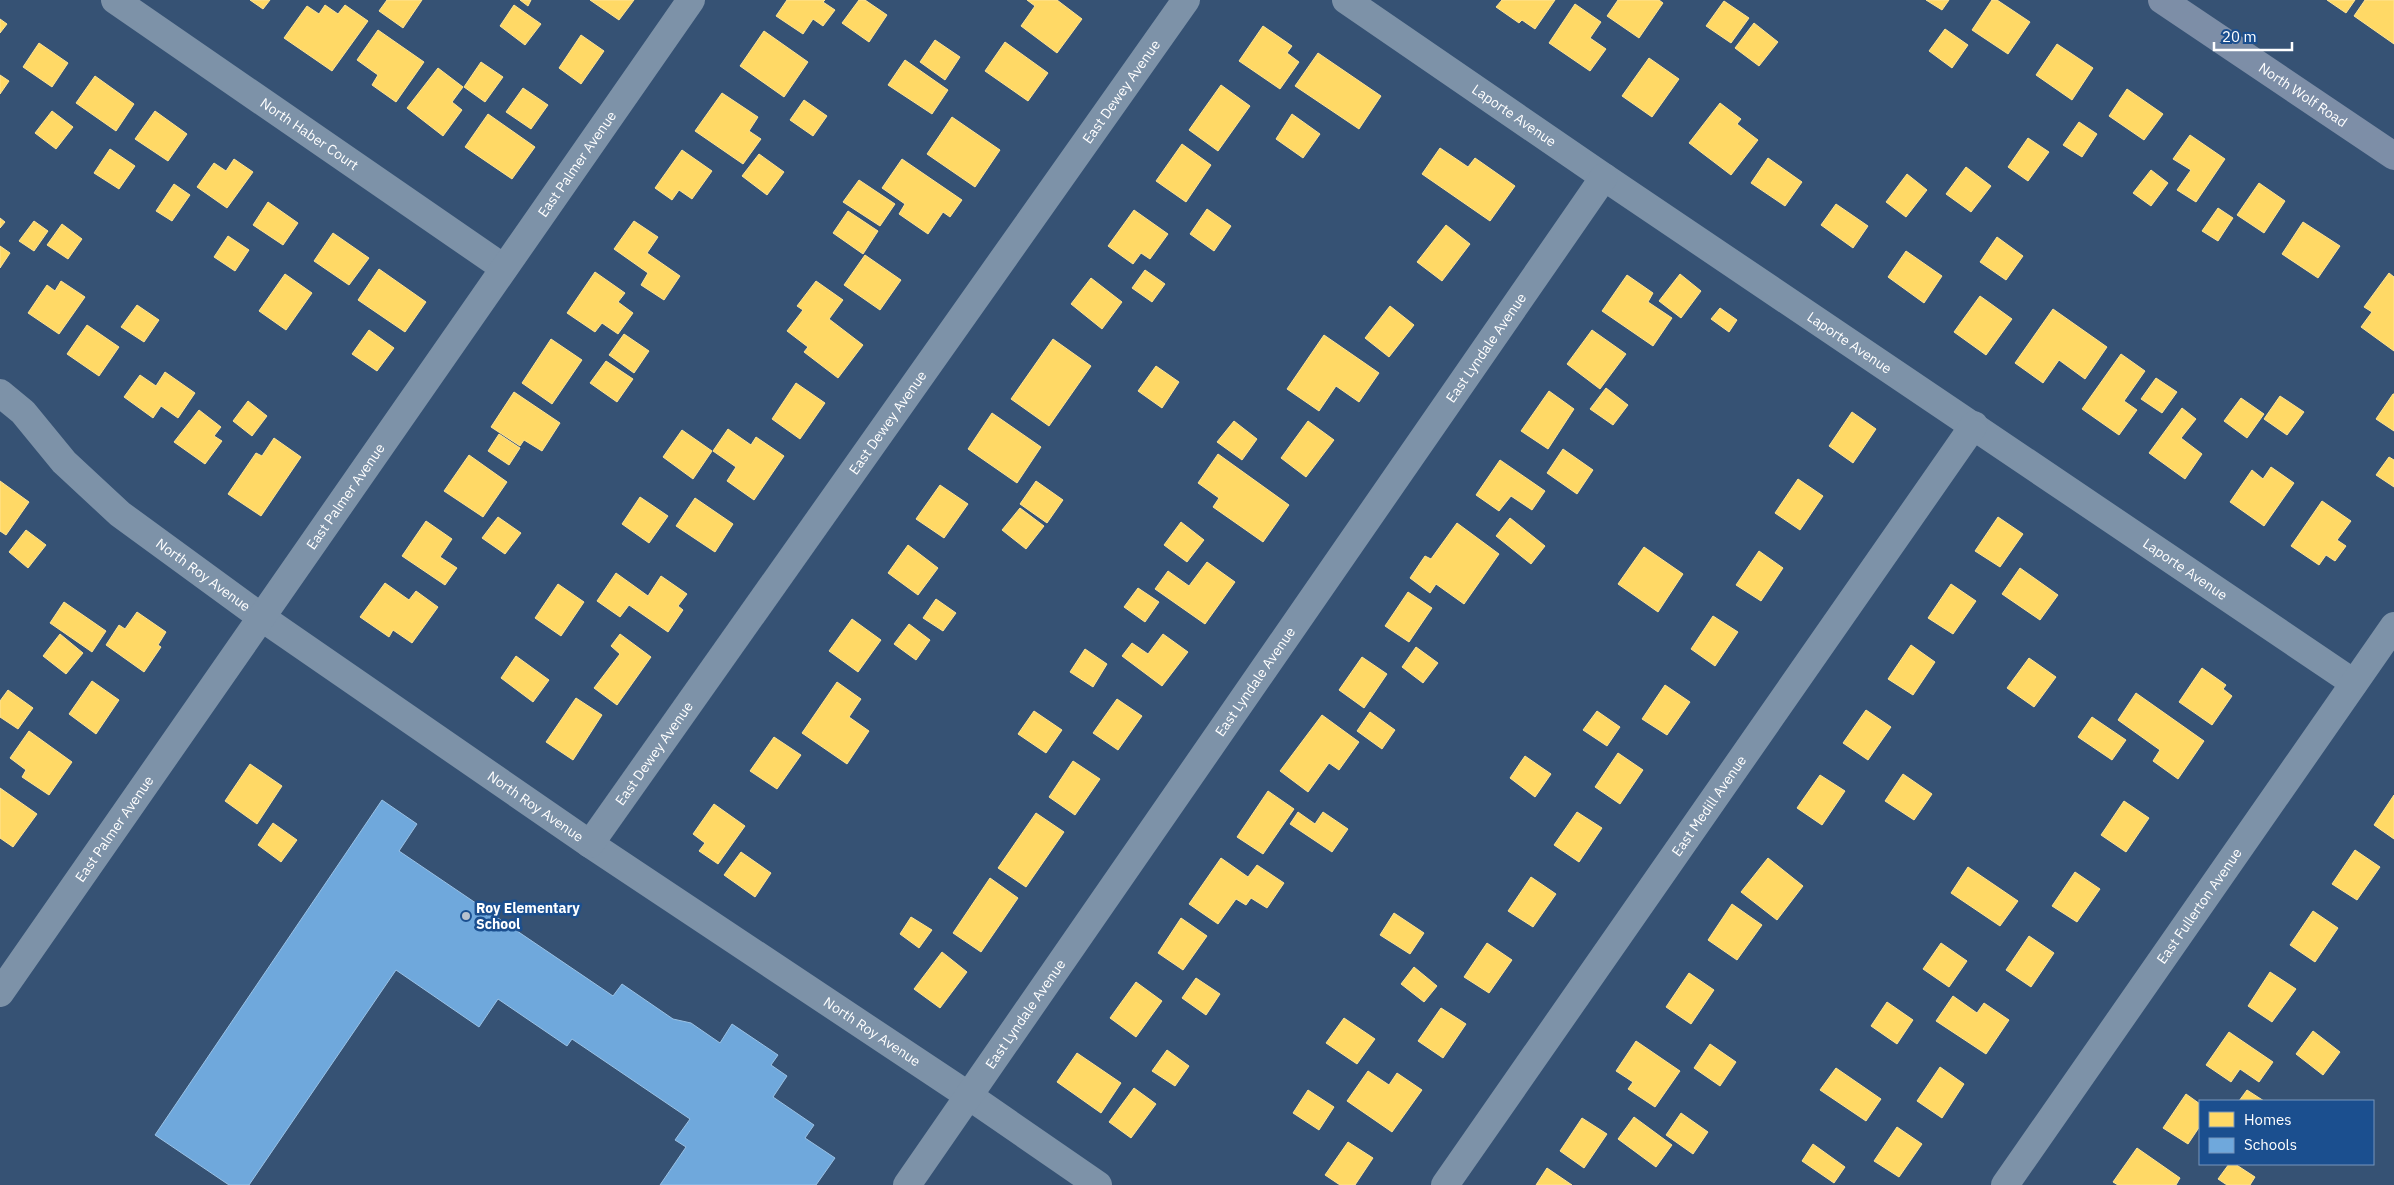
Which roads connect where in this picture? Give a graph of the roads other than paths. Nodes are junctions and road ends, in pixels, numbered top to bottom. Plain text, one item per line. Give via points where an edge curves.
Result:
1 (115, 0) edge
2 (691, 0) edge
3 (1186, 0) edge
4 (1346, 0) edge
5 (2162, 0) edge
6 (2394, 156) edge
7 (1604, 177) junction
8 (504, 268) junction
9 (0, 393) edge
10 (1974, 425) junction
11 (261, 617) junction
12 (2394, 626) edge
13 (2354, 683) junction
14 (590, 844) junction
15 (0, 993) edge
16 (969, 1096) junction
17 (907, 1185) edge
18 (1098, 1185) edge
19 (1445, 1185) edge
20 (2005, 1185) edge

1 - 8 street, North Haber Court
2 - 8 street, East Palmer Avenue
3 - 14 street, East Dewey Avenue
4 - 7 street, Laporte Avenue
5 - 6 main road, North Wolf Road
7 - 10 street, Laporte Avenue
7 - 16 street, East Lyndale Avenue
8 - 11 street, East Palmer Avenue
9 - 11 street, North Roy Avenue via 23,412 64,462 120,514
10 - 13 street, Laporte Avenue
10 - 19 street, East Medill Avenue
11 - 14 street, North Roy Avenue
11 - 15 street, East Palmer Avenue
12 - 13 street, East Fullerton Avenue
13 - 20 street, East Fullerton Avenue
14 - 16 street, North Roy Avenue
16 - 17 street, East Lyndale Avenue
16 - 18 street, North Roy Avenue

